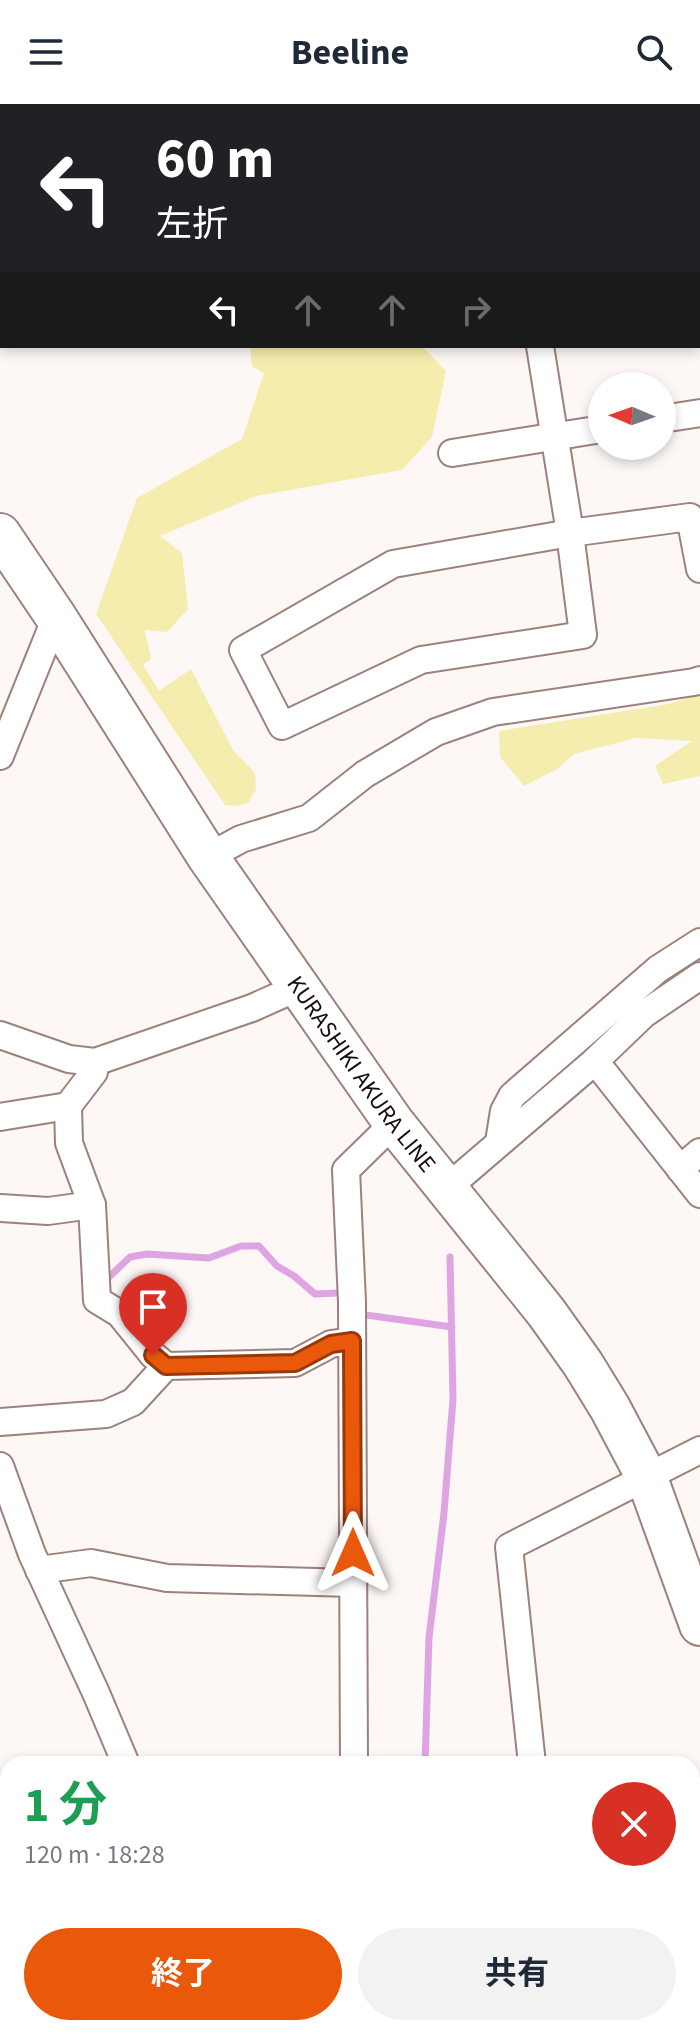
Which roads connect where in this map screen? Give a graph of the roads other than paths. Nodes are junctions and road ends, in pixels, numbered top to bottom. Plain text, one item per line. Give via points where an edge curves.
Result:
1 (540, 348) edge
2 (700, 413) edge
3 (676, 417) edge
4 (588, 431) edge
5 (555, 436) junction
6 (452, 453) dead end
7 (695, 516) edge
8 (570, 533) junction
9 (7, 556) edge
10 (700, 569) edge
11 (56, 617) junction
12 (700, 680) edge
13 (0, 756) edge
14 (208, 857) junction
15 (700, 942) edge
16 (700, 976) edge
17 (299, 987) junction
18 (0, 1035) edge
19 (595, 1061) junction
20 (95, 1062) junction
21 (68, 1106) junction
22 (0, 1117) edge
23 (394, 1123) junction
24 (499, 1142) junction
25 (700, 1152) edge
26 (680, 1169) junction
27 (447, 1188) junction
28 (700, 1194) edge
29 (92, 1205) junction
30 (0, 1208) edge
31 (352, 1341) junction
32 (166, 1366) junction
33 (0, 1422) edge
34 (700, 1450) edge
35 (0, 1466) edge
36 (647, 1478) junction
37 (39, 1570) junction
38 (353, 1583) junction
39 (700, 1625) edge
40 (123, 1756) edge
41 (354, 1756) edge
42 (531, 1756) edge

1 - 5 street
2 - 3 street
4 - 5 street
5 - 6 street
5 - 8 street
7 - 8 street
7 - 10 street
8 - 8 street via 393,564 243,650 282,726 421,660 583,635
9 - 11 main road, KURASHIKI AKURA LINE
11 - 13 street
11 - 14 main road, KURASHIKI AKURA LINE
12 - 14 street via 493,712 436,732 365,774 309,818 241,839
14 - 17 main road, KURASHIKI AKURA LINE
15 - 24 street via 658,969 512,1096
16 - 19 street via 644,1014
17 - 20 street
17 - 23 main road, KURASHIKI AKURA LINE
18 - 20 street via 69,1059
19 - 24 street
19 - 26 street
20 - 21 street via 94,1072
21 - 22 street
21 - 29 street via 69,1143
23 - 27 main road, KURASHIKI AKURA LINE
23 - 31 street via 346,1170
24 - 27 street
25 - 26 street
26 - 28 street
27 - 36 main road, KURASHIKI AKURA LINE via 583,1364
29 - 30 street via 48,1211
29 - 32 street via 97,1300 120,1314
31 - 32 street via 331,1344 295,1363
31 - 38 street
32 - 33 street via 133,1402 106,1414
34 - 36 street
35 - 37 street
36 - 39 main road, KURASHIKI AKURA LINE
36 - 42 street via 509,1547
37 - 38 street via 91,1563 167,1578
37 - 40 street
38 - 41 street

